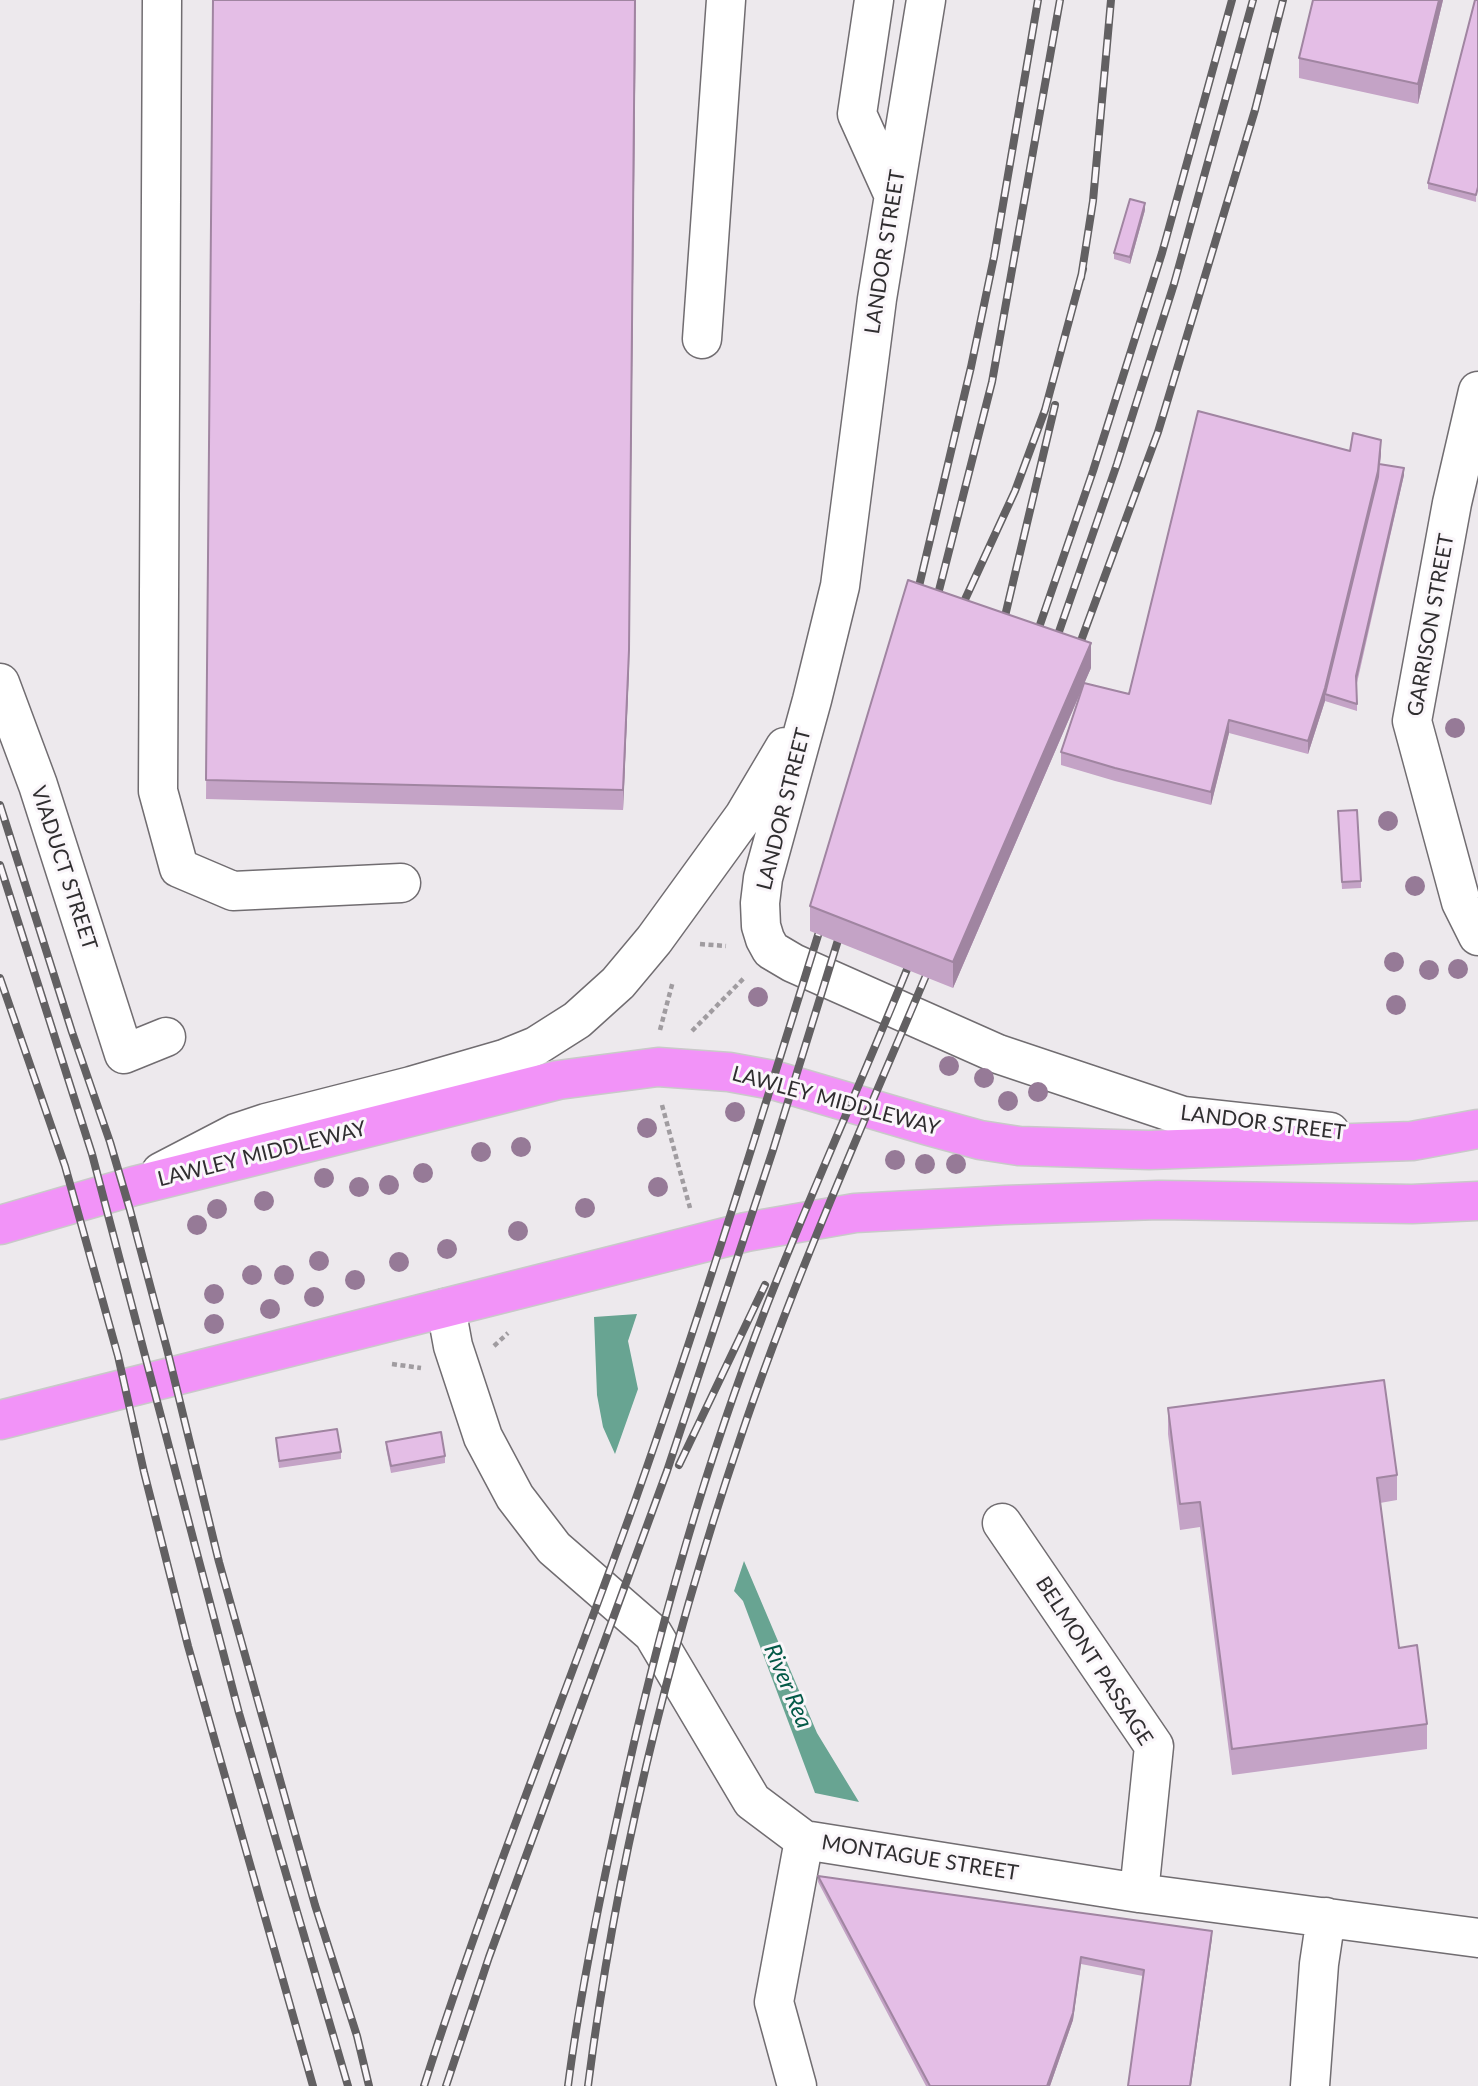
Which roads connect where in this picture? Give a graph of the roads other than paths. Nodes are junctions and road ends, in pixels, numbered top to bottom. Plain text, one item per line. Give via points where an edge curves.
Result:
1 (162, 0) edge
2 (726, 0) edge
3 (874, 0) edge
4 (926, 0) edge
5 (894, 196) junction
6 (702, 340) dead end
7 (1478, 391) edge
8 (1465, 512) edge
9 (0, 683) edge
10 (813, 701) junction
11 (401, 883) dead end
12 (1478, 936) edge
13 (166, 1037) dead end
14 (1478, 1129) edge
15 (1412, 1140) junction
16 (134, 1186) junction
17 (1478, 1201) edge
18 (0, 1225) edge
19 (446, 1308) junction
20 (0, 1420) edge
21 (1002, 1523) dead end
22 (804, 1840) junction
23 (1139, 1893) junction
24 (1326, 1917) junction
25 (1478, 1938) edge
26 (797, 2086) edge
27 (1310, 2086) edge

1 - 11 street via 158,791 179,868 233,891
2 - 6 street
3 - 5 street via 857,114
4 - 5 street, LANDOR STREET
5 - 10 street, LANDOR STREET via 841,586
7 - 8 street, GARRISON STREET
8 - 12 street, GARRISON STREET via 1412,721 1461,902
9 - 13 street, VIADUCT STREET via 38,785 124,1054
10 - 15 street, LANDOR STREET via 763,878 761,926 771,950 998,1054 1183,1116
10 - 16 street via 744,816 654,940 618,983 577,1020 536,1046 468,1070 236,1133
14 - 15 highway, LAWLEY MIDDLEWAY
15 - 16 highway, LAWLEY MIDDLEWAY via 1149,1150 1019,1146 981,1140 773,1080 658,1067 558,1080
16 - 18 highway, LAWLEY MIDDLEWAY
17 - 19 highway via 1159,1200 855,1213 746,1232
19 - 20 highway
19 - 22 street, MONTAGUE STREET via 453,1346 483,1437 515,1497 554,1548 653,1634 752,1801
21 - 23 street, BELMONT PASSAGE via 1154,1746
22 - 23 street, MONTAGUE STREET
22 - 26 street via 774,2002
23 - 24 street, MONTAGUE STREET
24 - 25 street, MONTAGUE STREET
24 - 27 street via 1318,1964

